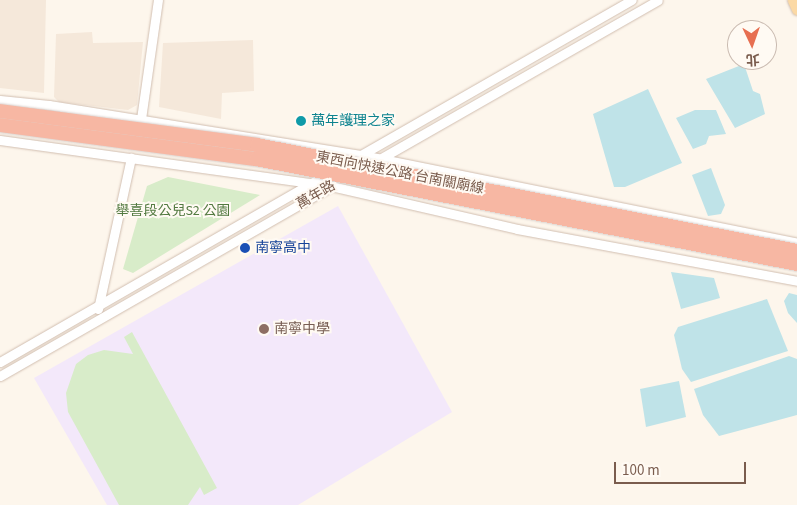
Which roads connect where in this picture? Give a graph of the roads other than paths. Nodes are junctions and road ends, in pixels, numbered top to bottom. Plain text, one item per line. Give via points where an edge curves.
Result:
1 (158, 0) edge
2 (633, 0) edge
3 (658, 0) edge
4 (793, 0) edge
5 (797, 9) edge
6 (639, 10) junction
7 (0, 100) edge
8 (0, 112) edge
9 (141, 119) junction
10 (0, 125) edge
11 (0, 140) edge
12 (362, 155) junction
13 (132, 158) junction
14 (381, 159) junction
15 (310, 184) junction
16 (331, 186) junction
17 (797, 243) edge
18 (797, 251) edge
19 (797, 264) edge
20 (797, 281) edge
21 (98, 306) junction
22 (96, 320) junction
23 (0, 362) edge
24 (0, 376) edge

1 - 9 street
2 - 6 street
2 - 12 street, 萬年路
3 - 6 street, 萬年路
4 - 5 main road
6 - 14 street, 萬年路
7 - 9 street
8 - 18 highway, 東西向快速公路 台南關廟線, bridge via 257,145
9 - 12 street
10 - 19 highway, 東西向快速公路 台南關廟線, bridge via 256,159
11 - 13 street
12 - 14 street
12 - 15 street, 萬年路
13 - 15 street
13 - 21 street
14 - 16 street, 萬年路
14 - 17 street
15 - 16 street
15 - 21 street, 萬年路
16 - 20 street via 518,229
16 - 22 street, 萬年路
21 - 22 street
21 - 23 street, 萬年路
22 - 24 street, 萬年路

